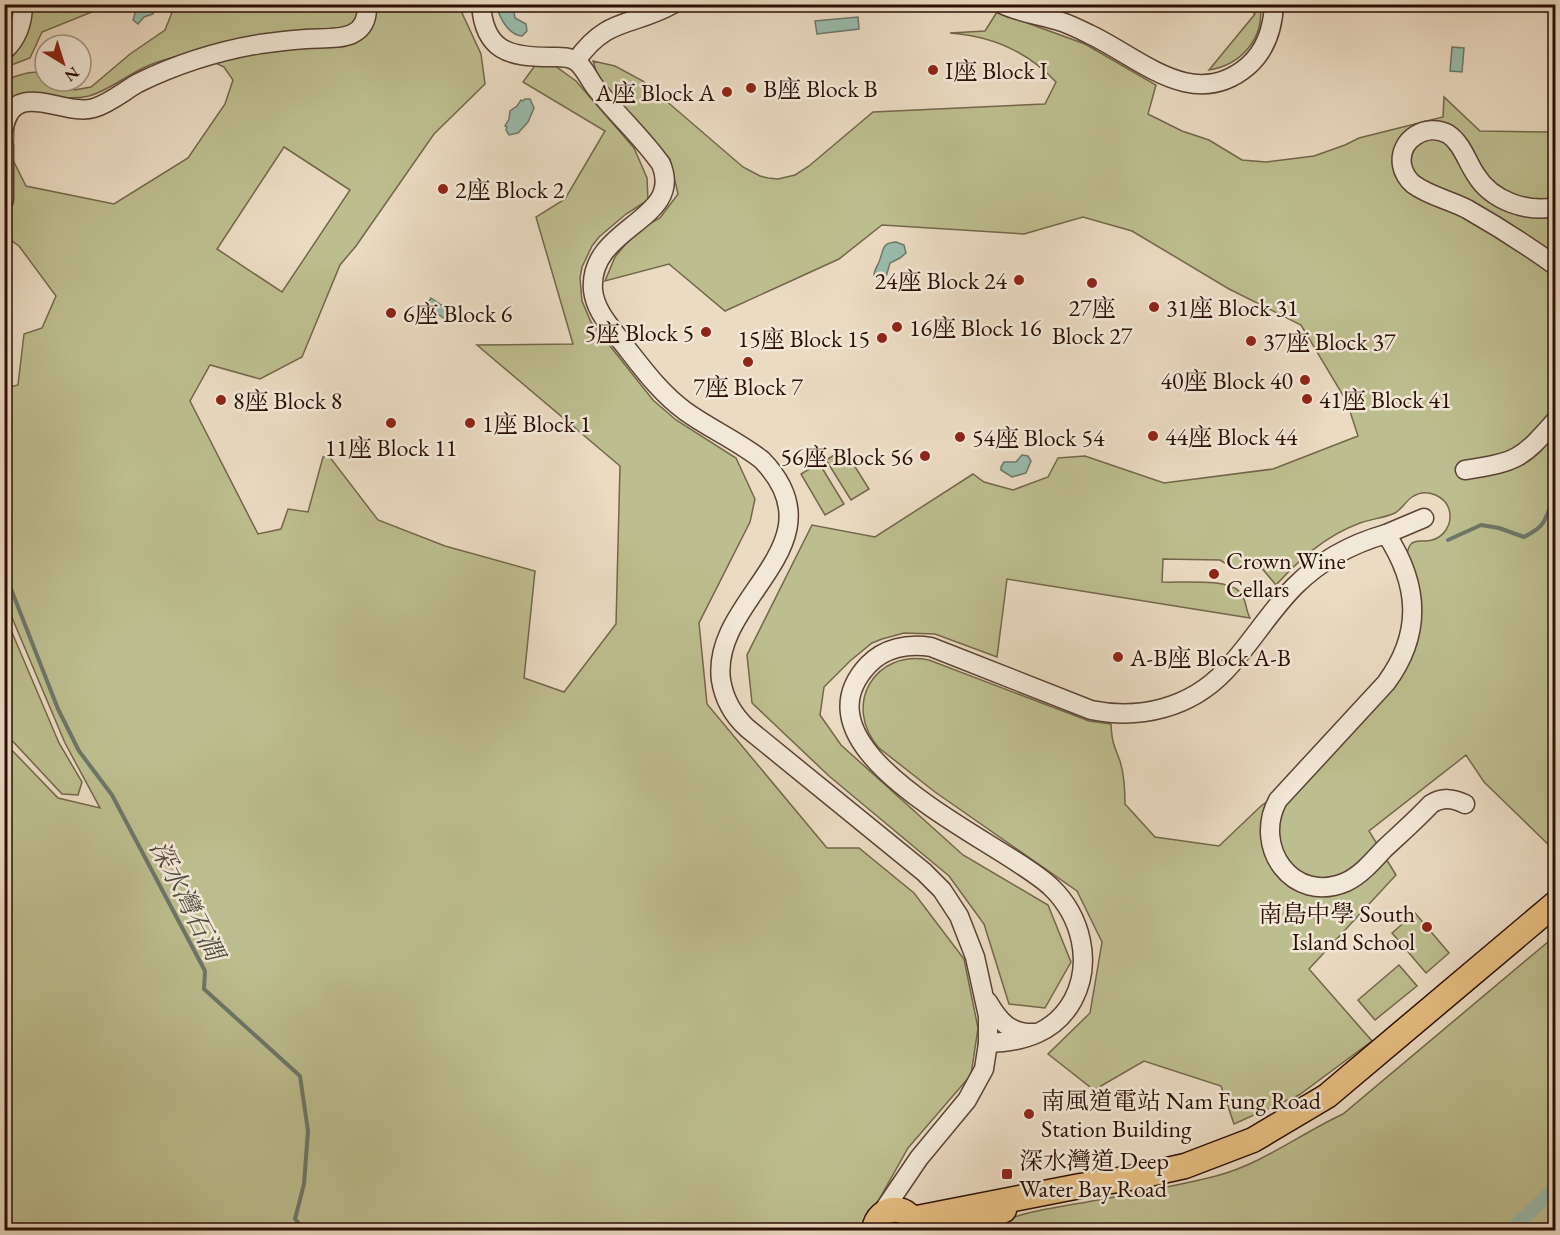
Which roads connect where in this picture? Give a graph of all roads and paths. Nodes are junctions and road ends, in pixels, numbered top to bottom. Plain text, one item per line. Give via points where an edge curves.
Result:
1 (23, 4) edge
2 (367, 4) edge
3 (481, 4) edge
4 (673, 4) edge
5 (1002, 4) edge
6 (1274, 4) edge
7 (4, 51) edge
8 (576, 61) junction
9 (4, 128) edge
10 (4, 146) edge
11 (4, 200) edge
12 (1556, 207) edge
13 (1556, 266) edge
14 (1556, 420) edge
15 (1465, 470) dead end
16 (1424, 518) dead end
17 (1386, 534) junction
18 (1464, 804) dead end
19 (1556, 903) edge
20 (984, 996) junction
21 (1043, 1032) junction
22 (988, 1042) junction
23 (919, 1158) junction
24 (1042, 1193) junction
25 (876, 1223) edge
26 (916, 1224) edge
27 (964, 1230) edge

1 - 7 street via 20,28
2 - 9 street via 361,27 345,38 278,42 219,53 163,72 92,109 74,110 29,101 13,110
3 - 8 street via 487,34 504,51
4 - 8 street via 605,31 589,43
5 - 6 street via 1092,35 1170,78 1202,84 1224,80 1252,63 1269,36
8 - 20 street via 657,158 665,179 657,204 608,246 598,261 593,289 597,307 662,391 695,418 762,460 785,499 786,532 780,553 722,648 720,673 725,698 747,728 942,890 970,942
10 - 11 street
12 - 13 street via 1529,209 1491,192 1475,175 1454,139 1441,131 1419,133 1404,149 1404,172 1414,184 1466,208
14 - 15 street via 1517,458
16 - 17 street
17 - 18 street via 1404,566 1411,591 1407,645 1386,683 1278,800 1270,818 1271,847 1280,865 1295,878 1313,885 1343,883 1361,873 1431,804 1448,799
17 - 21 street via 1353,546 1315,568 1283,599 1216,680 1191,698 1162,710 1119,714 1091,710 921,646 901,647 883,654 861,674 850,711 854,731 864,748 935,811 1040,878 1061,898 1074,918 1082,950 1080,981 1066,1010
19 - 24 main road via 1327,1096 1253,1140 1185,1166
20 - 21 street via 999,1020 1011,1029
20 - 22 street
21 - 22 street via 1023,1040
22 - 23 street via 984,1069 973,1090
23 - 25 street
23 - 26 street via 906,1195
24 - 26 main road
24 - 27 main road
25 - 26 main road via 886,1212 894,1210 902,1211

